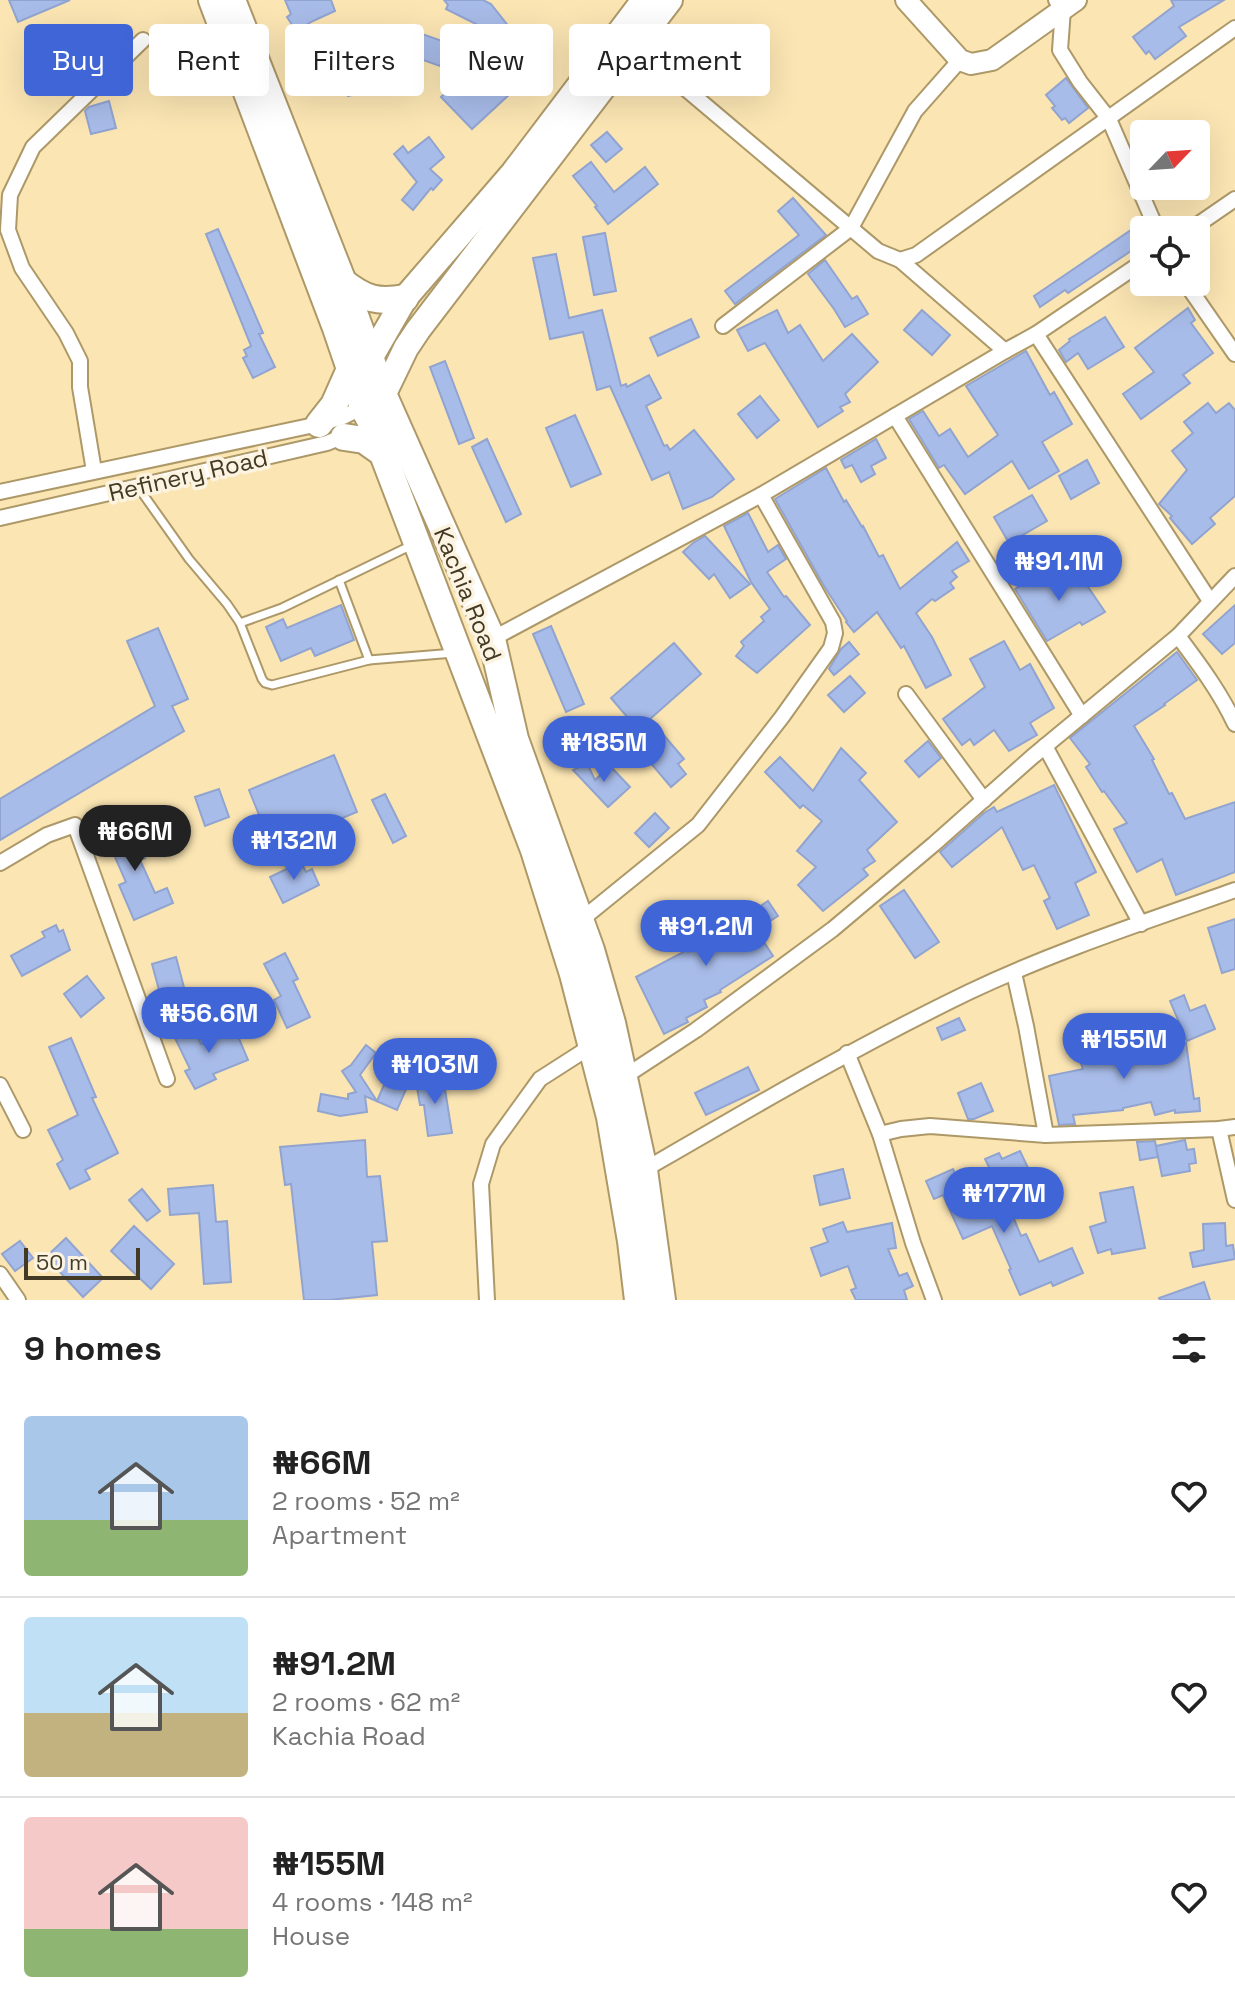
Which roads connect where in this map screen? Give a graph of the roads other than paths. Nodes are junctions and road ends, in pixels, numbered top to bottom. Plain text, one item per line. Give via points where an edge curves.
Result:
1 (212, 0) edge
2 (232, 0) edge
3 (644, 0) edge
4 (670, 0) edge
5 (906, 0) edge
6 (1065, 3) edge
7 (652, 24) edge
8 (1235, 28) edge
9 (143, 40) dead end
10 (960, 60) junction
11 (597, 96) edge
12 (694, 96) edge
13 (1109, 119) junction
14 (1235, 199) edge
15 (1151, 216) edge
16 (1210, 216) edge
17 (851, 228) junction
18 (900, 260) junction
19 (1130, 270) edge
20 (343, 282) junction
21 (1195, 296) edge
22 (405, 298) junction
23 (346, 322) junction
24 (723, 326) dead end
25 (1036, 334) junction
26 (1005, 351) junction
27 (1235, 354) edge
28 (360, 363) junction
29 (372, 408) junction
30 (895, 416) junction
31 (279, 432) junction
32 (316, 435) junction
33 (344, 437) junction
34 (381, 452) junction
35 (94, 471) junction
36 (138, 487) junction
37 (0, 492) edge
38 (761, 495) junction
39 (0, 518) edge
40 (416, 543) junction
41 (1235, 576) edge
42 (339, 580) junction
43 (1210, 601) junction
44 (240, 623) junction
45 (1178, 636) junction
46 (492, 639) junction
47 (458, 653) junction
48 (369, 660) junction
49 (906, 694) dead end
50 (1082, 716) junction
51 (1235, 724) edge
52 (1045, 746) junction
53 (984, 800) junction
54 (0, 863) edge
55 (1235, 890) edge
56 (581, 920) junction
57 (1141, 924) junction
58 (1014, 973) junction
59 (593, 1045) junction
60 (847, 1053) junction
61 (624, 1077) junction
62 (167, 1079) dead end
63 (0, 1085) edge
64 (1235, 1127) edge
65 (1219, 1129) junction
66 (23, 1130) dead end
67 (880, 1134) junction
68 (1046, 1135) junction
69 (644, 1170) junction
70 (1235, 1200) edge
71 (0, 1274) edge
72 (18, 1300) edge
73 (487, 1300) edge
74 (638, 1300) edge
75 (662, 1300) edge
76 (934, 1300) edge

1 - 23 highway, Kachia Road
2 - 20 highway, Kachia Road
3 - 22 main road via 513,173
4 - 7 main road
5 - 10 street
6 - 10 street via 992,60
6 - 13 street via 1060,50
8 - 13 street
9 - 35 street via 33,147 10,195 8,230 22,268 80,361
10 - 17 street via 915,111
11 - 29 main road via 418,330
12 - 17 street
13 - 15 street
13 - 18 street via 916,255
14 - 16 street
17 - 18 street via 878,251
17 - 24 street
18 - 26 street
19 - 25 street
20 - 22 highway via 368,299
20 - 23 highway, Kachia Road
21 - 27 street
22 - 28 main road
23 - 28 highway, Kachia Road
25 - 26 street
25 - 43 street
26 - 30 street
28 - 29 highway, Kachia Road
28 - 32 highway
29 - 32 street, Refinery Road via 343,417
29 - 33 street, Refinery Road via 358,429
29 - 34 highway, Kachia Road
29 - 46 highway, Kachia Road
30 - 38 street
30 - 50 street
31 - 32 street, Refinery Road
31 - 32 street
31 - 35 street, Refinery Road
32 - 33 street, Refinery Road
32 - 36 street, Refinery Road
33 - 34 highway via 364,440
34 - 40 highway, Kachia Road
35 - 37 street, Refinery Road
36 - 39 street, Refinery Road
36 - 44 lane
38 - 46 street
38 - 56 street via 833,622 831,648 698,825
40 - 42 lane
40 - 47 highway, Kachia Road
41 - 43 street
42 - 44 lane
42 - 48 lane
43 - 45 street
44 - 48 lane via 268,685
45 - 50 street
45 - 51 street
46 - 56 highway, Kachia Road via 515,739
47 - 48 lane
47 - 59 highway, Kachia Road via 534,850
49 - 53 street
50 - 52 street
52 - 53 street
52 - 57 street
53 - 61 street via 833,929
54 - 62 street via 75,825
55 - 57 street
56 - 61 highway, Kachia Road
57 - 58 street
58 - 60 street
58 - 68 street
59 - 73 street via 540,1079 493,1144 481,1184
59 - 74 highway, Kachia Road via 610,1117
60 - 67 street
60 - 69 street
61 - 69 highway, Kachia Road
63 - 66 street
64 - 65 street
65 - 68 street
65 - 70 street
67 - 68 street via 930,1126
67 - 76 street
69 - 75 highway, Kachia Road
71 - 72 street

